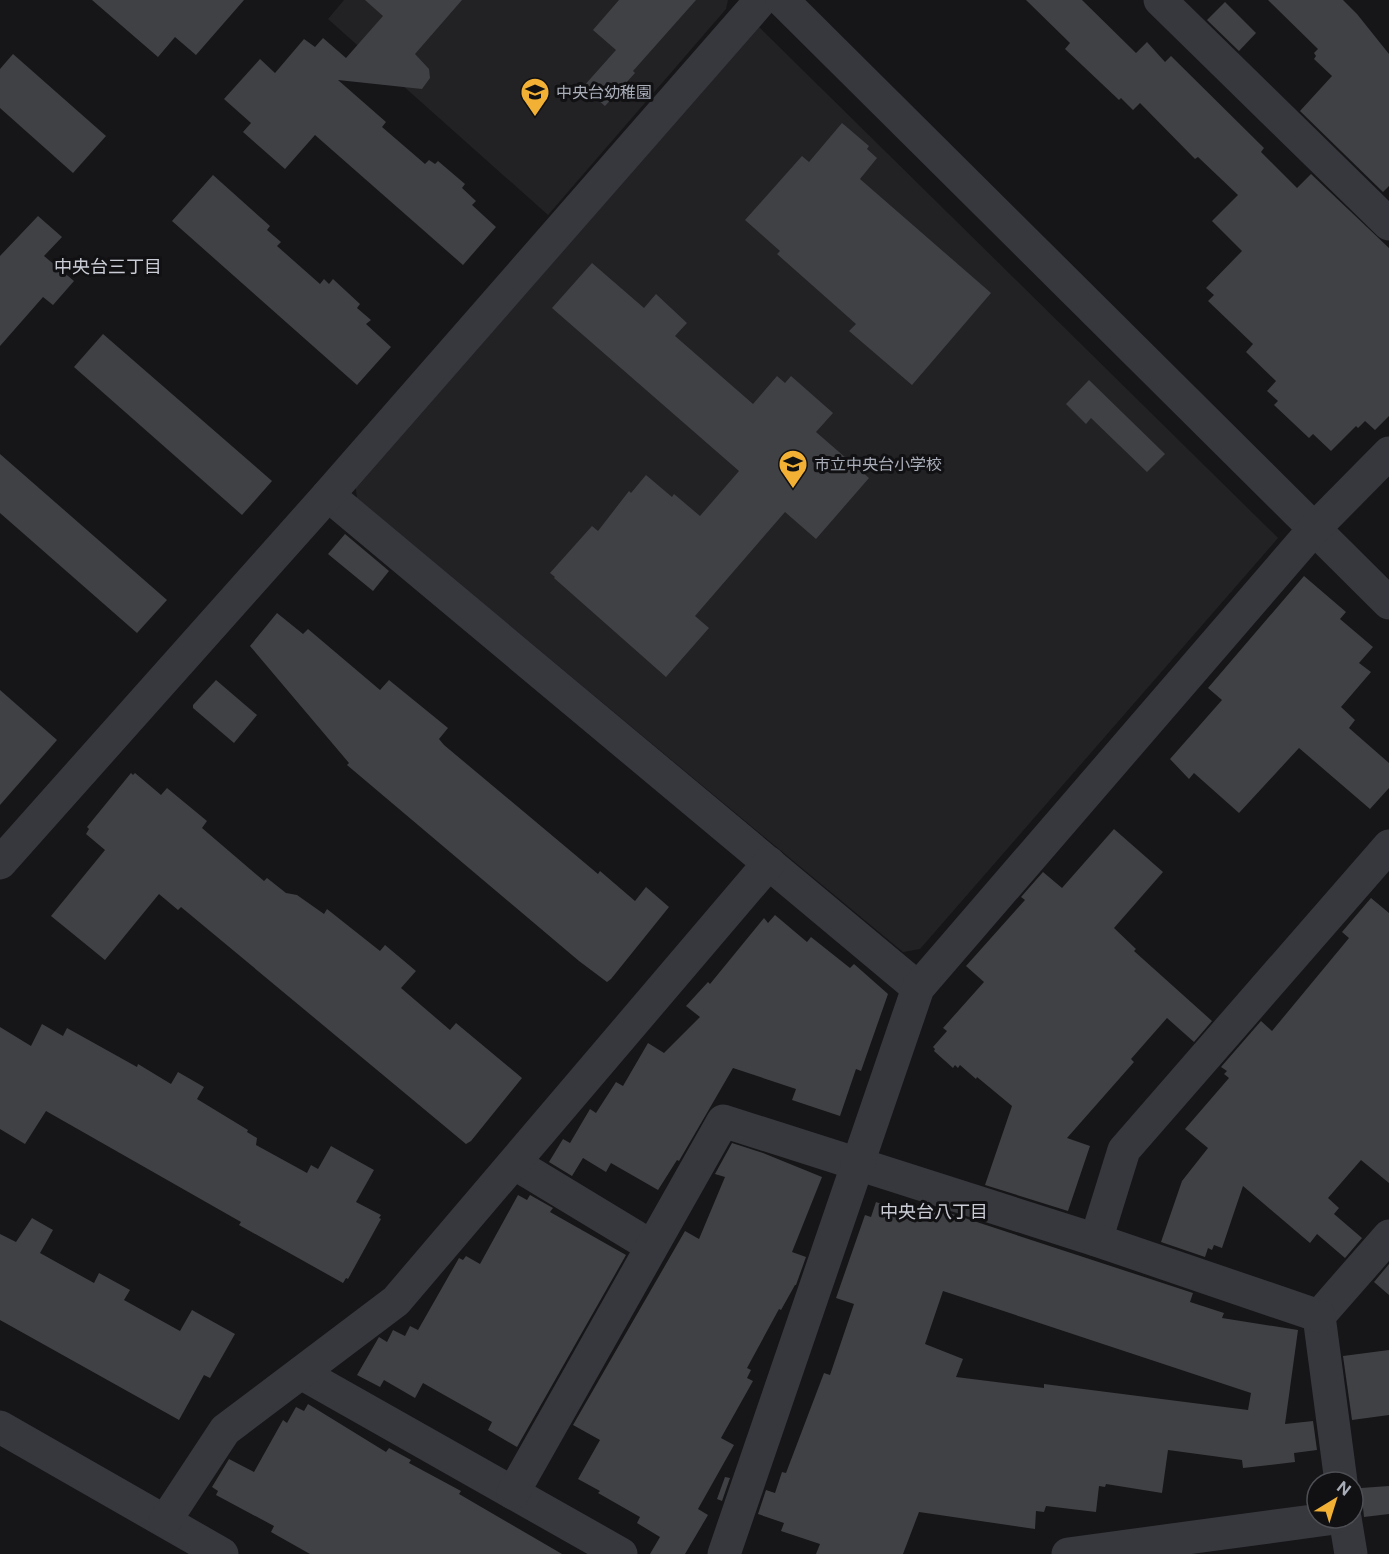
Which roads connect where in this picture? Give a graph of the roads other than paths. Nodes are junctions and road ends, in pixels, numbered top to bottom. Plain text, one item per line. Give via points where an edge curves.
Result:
1 (761, 0) edge
2 (782, 0) edge
3 (1160, 0) edge
4 (1389, 224) edge
5 (1389, 453) edge
6 (328, 495) junction
7 (1314, 529) junction
8 (1389, 603) edge
9 (1389, 846) edge
10 (0, 863) edge
11 (769, 863) junction
12 (918, 988) junction
13 (514, 1163) junction
14 (857, 1163) junction
15 (1389, 1236) edge
16 (1096, 1240) junction
17 (651, 1246) junction
18 (1319, 1316) junction
19 (301, 1373) junction
20 (0, 1427) edge
21 (1339, 1470) edge
22 (513, 1493) junction
23 (165, 1521) junction
24 (1305, 1522) edge
25 (1347, 1530) edge
26 (222, 1554) edge
27 (621, 1554) edge
28 (724, 1554) edge
29 (1068, 1554) edge
30 (1351, 1554) edge

1 - 6 street
2 - 7 street
3 - 4 street
5 - 7 street
6 - 10 street
6 - 11 street
7 - 8 street
7 - 12 street
9 - 16 street via 1124,1150
11 - 12 street
11 - 13 street
12 - 14 street
13 - 17 street
13 - 19 street via 396,1301
14 - 16 street
14 - 17 street via 723,1121
14 - 28 street
15 - 18 street
16 - 18 street
17 - 22 street
18 - 21 street
19 - 22 street
19 - 23 street via 225,1430
20 - 23 street
22 - 27 street
23 - 26 street
24 - 29 street
25 - 30 street

